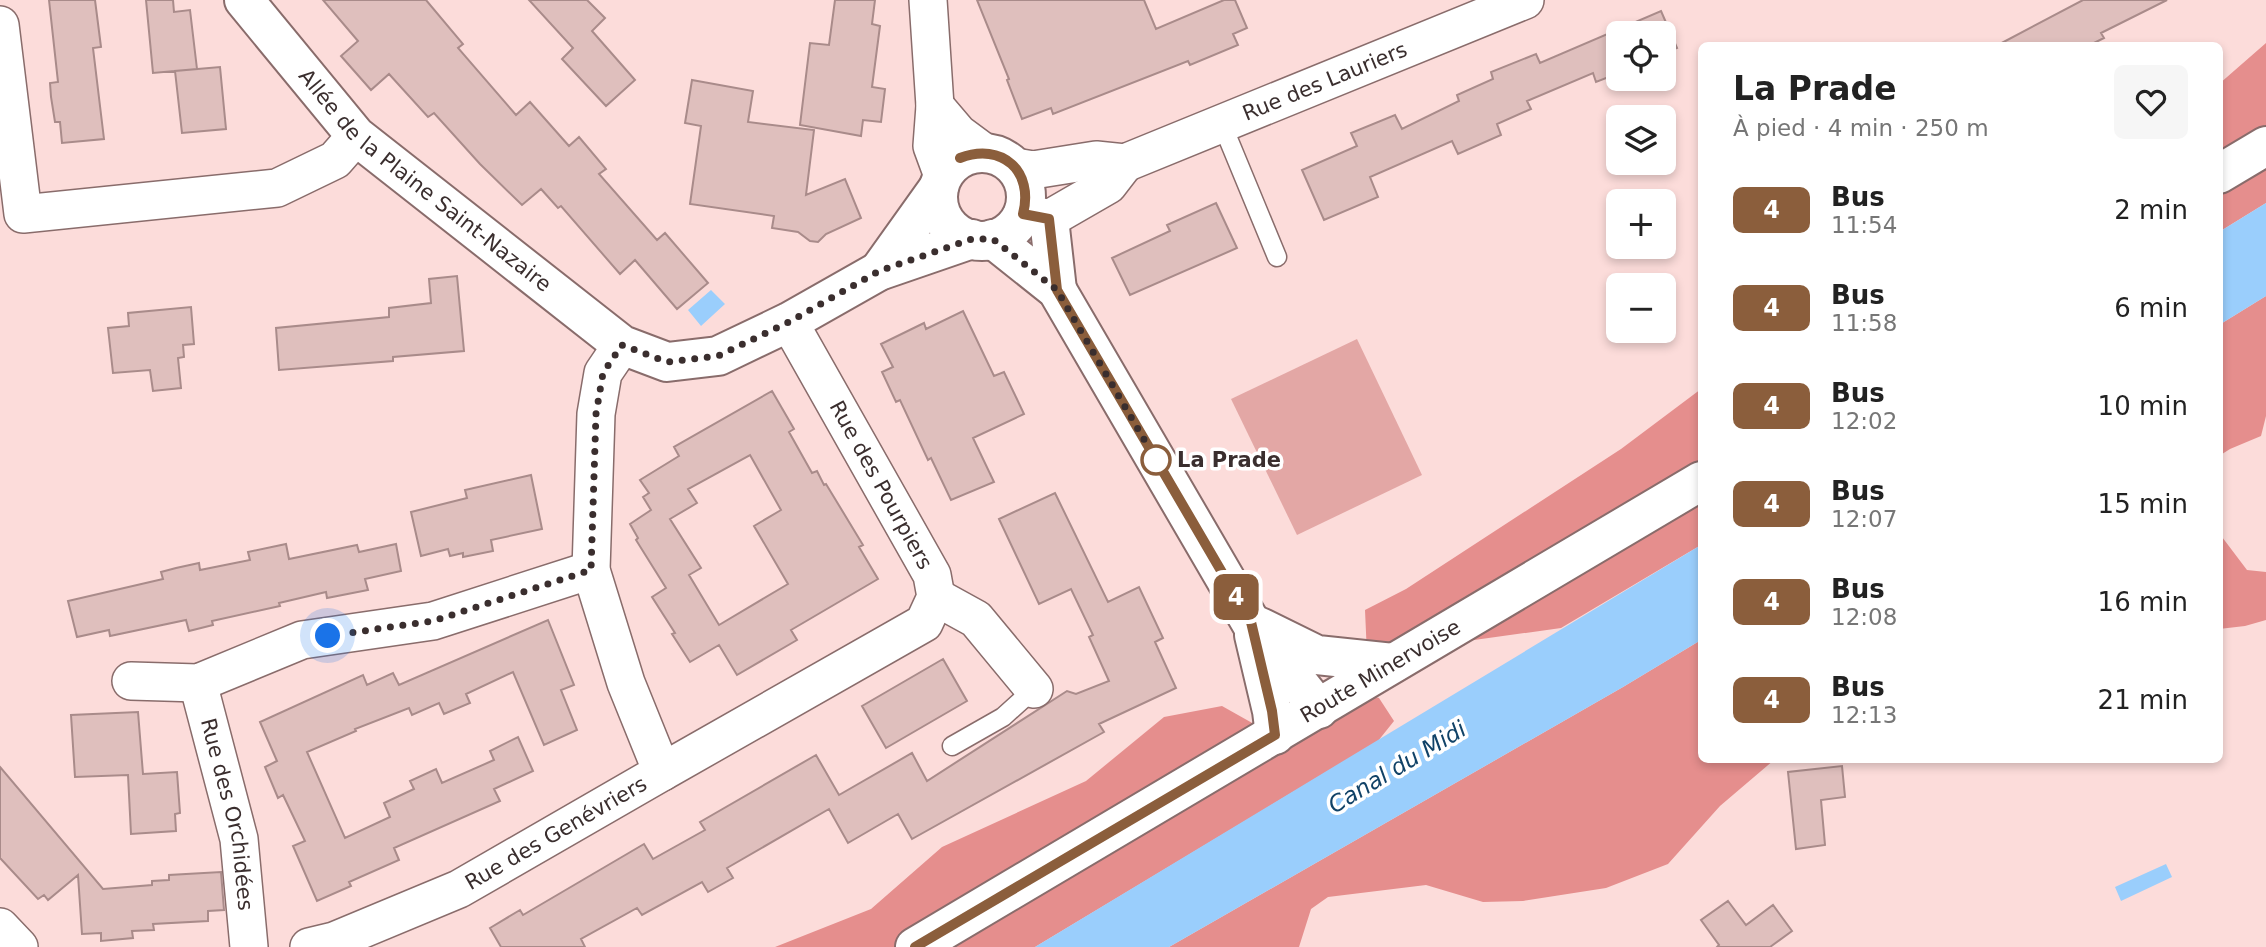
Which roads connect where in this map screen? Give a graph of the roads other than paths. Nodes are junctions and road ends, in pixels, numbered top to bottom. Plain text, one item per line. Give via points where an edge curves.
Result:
1 (244, 0) edge
2 (928, 0) edge
3 (1525, 0) edge
4 (0, 25) edge
5 (935, 106) junction
6 (1222, 124) junction
7 (356, 136) junction
8 (2266, 146) edge
9 (1000, 160) junction
10 (1125, 163) junction
11 (2223, 172) edge
12 (941, 182) junction
13 (1036, 217) junction
14 (983, 239) junction
15 (1277, 257) dead end
16 (879, 271) junction
17 (1057, 290) junction
18 (789, 322) junction
19 (622, 345) junction
20 (1698, 483) edge
21 (591, 570) junction
22 (936, 597) junction
23 (1251, 622) junction
24 (1392, 663) junction
25 (131, 681) dead end
26 (198, 683) junction
27 (1034, 688) joint
28 (1319, 709) junction
29 (1275, 735) junction
30 (952, 746) dead end
31 (662, 772) junction
32 (0, 927) edge
33 (19, 947) edge
34 (249, 947) edge
35 (309, 947) edge
36 (915, 947) edge

1 - 7 street, Allée de la Plaine Saint-Nazaire
2 - 5 street
3 - 6 street, Rue des Lauriers
4 - 7 street via 23,214 276,188 335,160
5 - 9 street via 958,133
5 - 12 street via 932,146
6 - 10 street, Rue des Lauriers
6 - 15 lane
7 - 19 street, Allée de la Plaine Saint-Nazaire
8 - 11 street
9 - 10 street, Rue des Lauriers via 1033,170 1096,160
9 - 12 street via 972,154 960,158
9 - 13 street via 1022,177
10 - 13 street, Rue des Lauriers via 1108,185
12 - 14 street via 938,201 949,226 959,235
12 - 16 street
13 - 14 street via 1005,234
13 - 17 street
14 - 16 street
14 - 17 street
16 - 18 street
17 - 23 street
18 - 19 street via 718,356 667,362
18 - 22 street, Rue des Pourpiers via 932,575
19 - 21 street, Rue des Genévriers via 603,373 596,414
20 - 24 street, Route Minervoise
21 - 26 street via 433,621 302,640
21 - 31 street, Rue des Genévriers via 626,683
22 - 27 street via 976,619
22 - 31 street, Rue des Pourpiers via 924,623
23 - 24 street via 1317,655
23 - 28 street
23 - 29 street
24 - 28 street, Route Minervoise
25 - 26 street
26 - 34 street, Rue des Orchidées via 239,839
27 - 30 lane via 1003,717
28 - 29 street, Route Minervoise
29 - 36 street, Route Minervoise
31 - 35 street, Rue des Genévriers via 459,889 334,942
32 - 33 street

